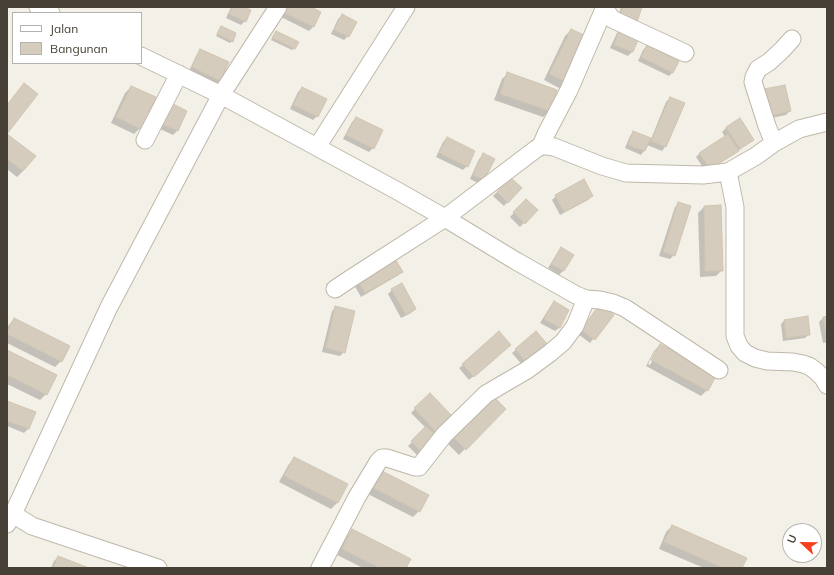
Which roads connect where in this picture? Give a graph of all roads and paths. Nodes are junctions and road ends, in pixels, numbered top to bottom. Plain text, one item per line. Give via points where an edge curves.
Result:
1 (38, 7) edge
2 (278, 7) edge
3 (406, 7) edge
4 (605, 7) edge
5 (49, 12) edge
6 (792, 39) dead end
7 (685, 53) dead end
8 (142, 56) edge
9 (179, 74) junction
10 (221, 95) junction
11 (827, 122) edge
12 (145, 140) dead end
13 (774, 142) junction
14 (541, 146) junction
15 (317, 147) junction
16 (728, 172) junction
17 (446, 218) junction
18 (335, 289) dead end
19 (586, 299) junction
20 (719, 370) dead end
21 (826, 380) edge
22 (10, 519) edge
23 (158, 568) edge
24 (320, 568) edge

1 - 5 street
2 - 10 street
3 - 15 street
4 - 7 street via 612,19
4 - 14 street via 569,90
6 - 13 street via 769,62 758,69 753,82
8 - 9 street
9 - 10 street
9 - 12 street
10 - 15 street
10 - 22 street via 110,307
11 - 13 street via 799,129
13 - 16 street
14 - 16 street via 554,147 626,173 703,175
14 - 17 street
15 - 17 street
16 - 21 street via 736,207 735,336 739,346 755,358 803,364
17 - 18 street
17 - 19 street via 516,261
19 - 20 street via 613,303 625,308
19 - 24 street via 575,326 563,342 527,370 486,394 444,435 419,468 387,458 382,458 378,462
22 - 23 street

